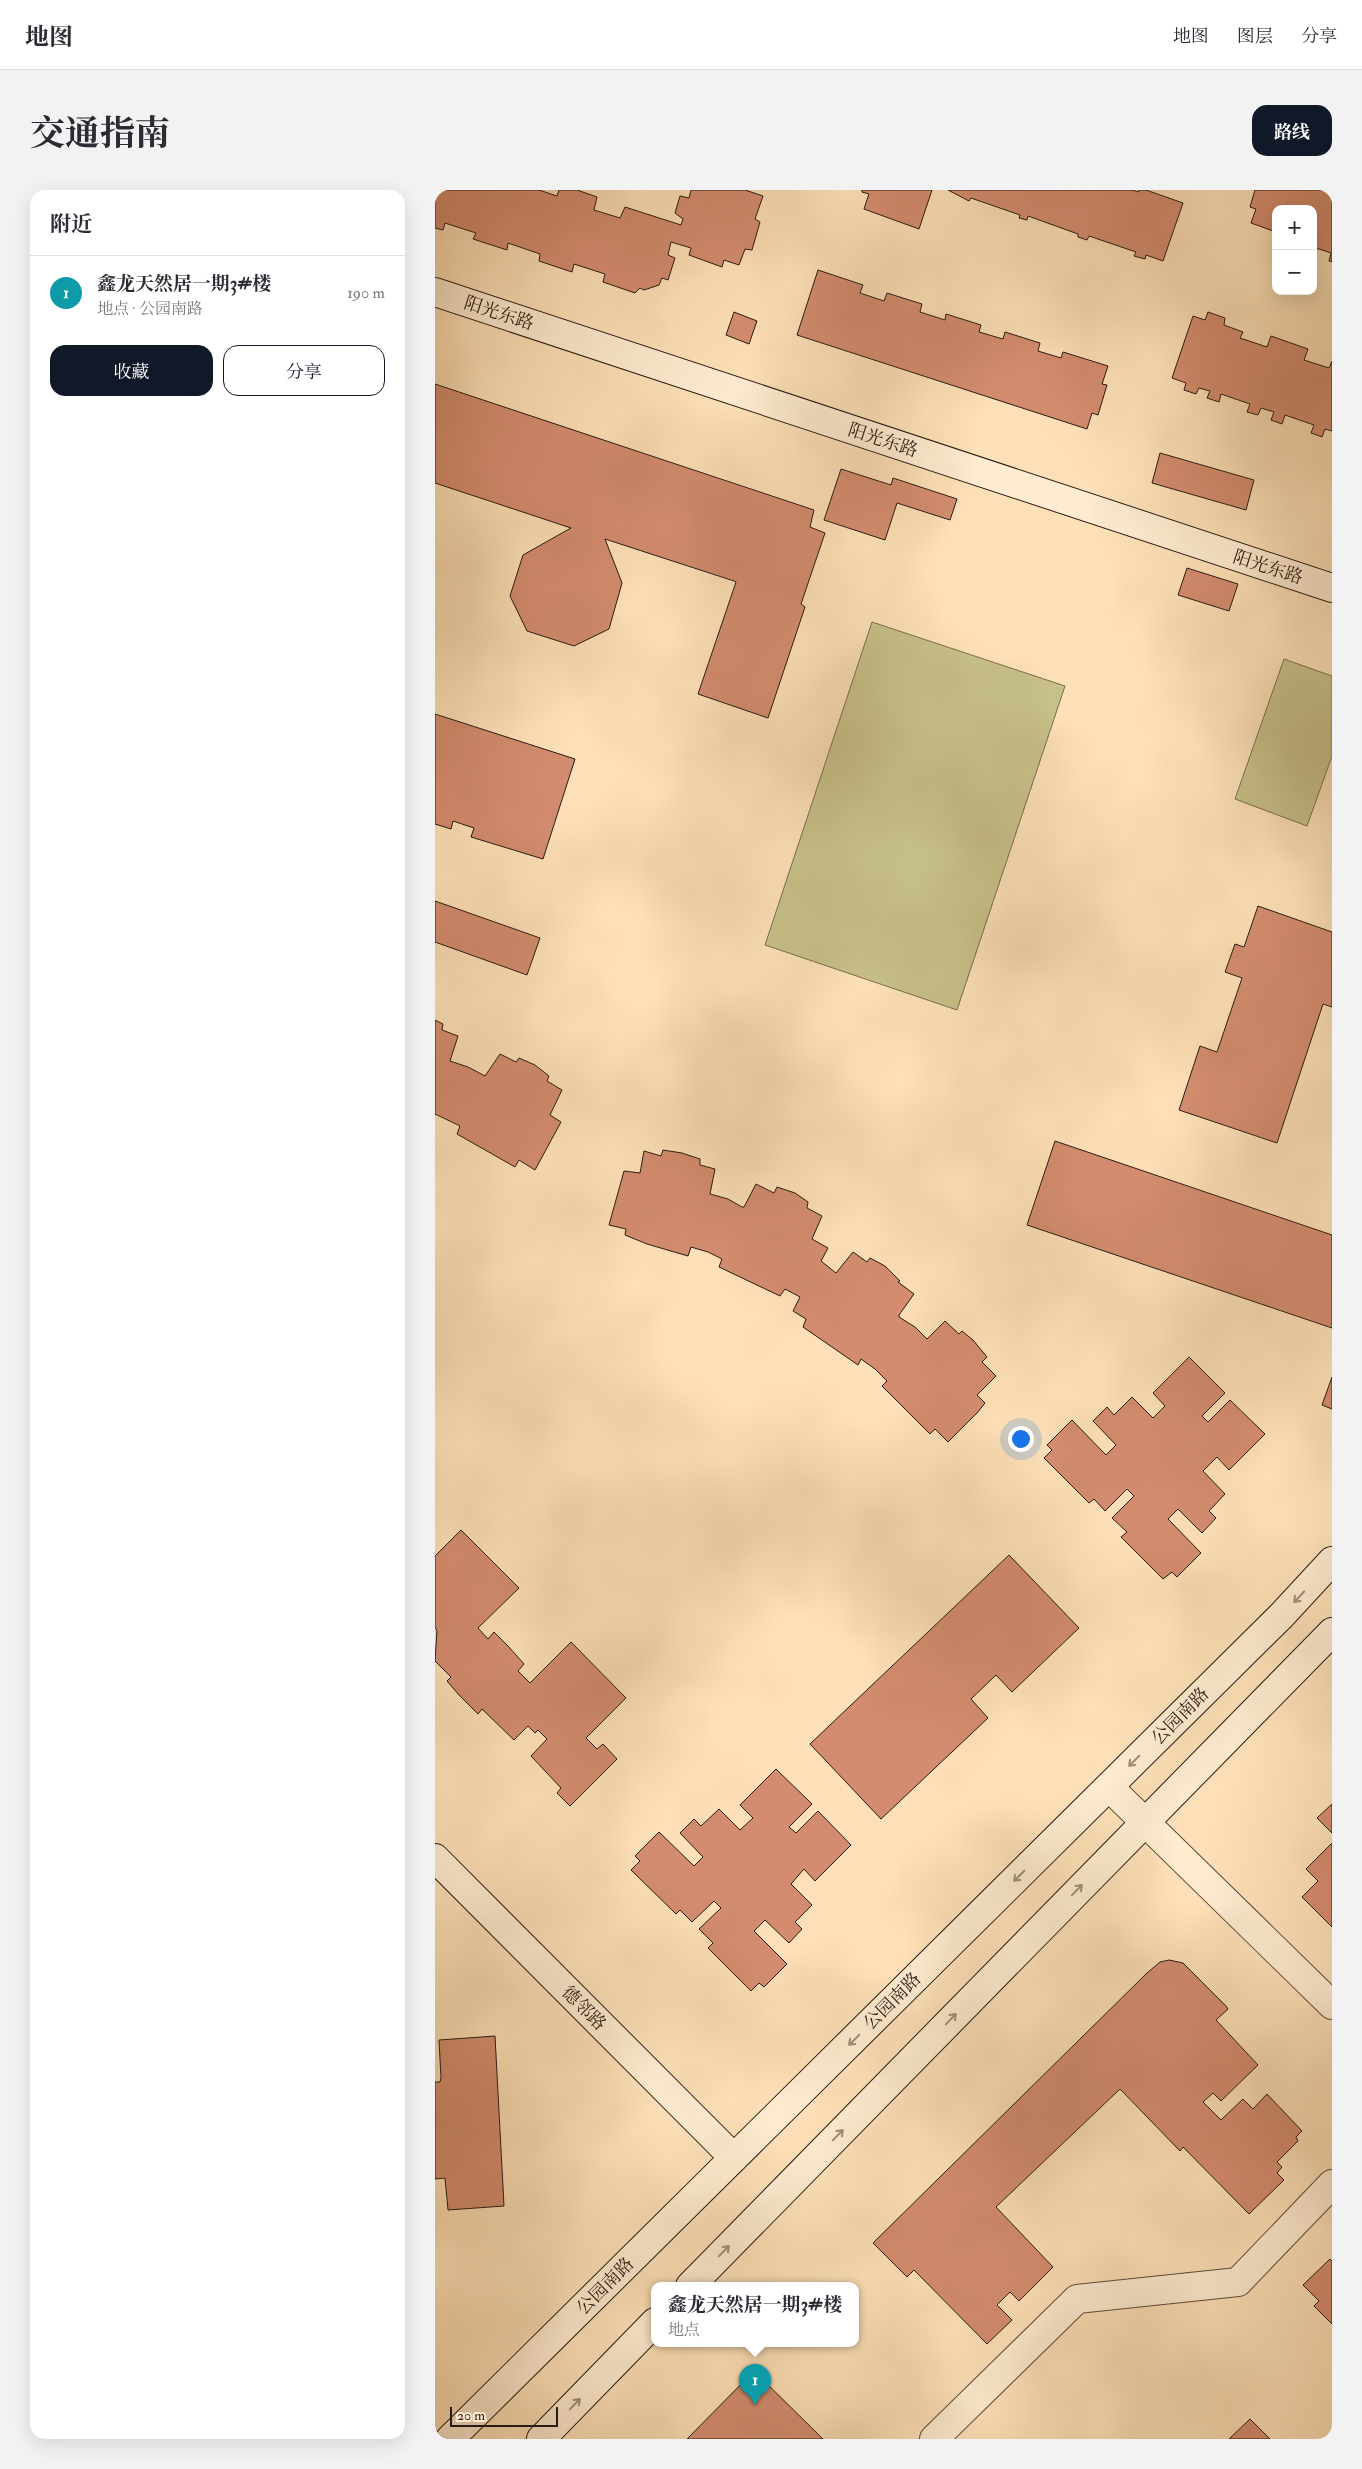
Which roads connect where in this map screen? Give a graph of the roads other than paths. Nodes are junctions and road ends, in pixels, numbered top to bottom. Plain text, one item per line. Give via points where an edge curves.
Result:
1 (435, 292) edge
2 (1332, 588) edge
3 (1332, 1561) edge
4 (1332, 1632) edge
5 (1109, 1787) junction
6 (1145, 1821) junction
7 (435, 1858) edge
8 (1332, 2005) edge
9 (734, 2158) junction
10 (1332, 2184) edge
11 (694, 2282) edge
12 (651, 2326) edge
13 (450, 2439) edge
14 (541, 2439) edge
15 (934, 2439) edge

1 - 2 main road, 阳光东路
3 -> 5 main road, 公园南路
4 - 6 main road
5 - 6 main road
5 -> 9 main road, 公园南路
6 - 8 main road
11 -> 6 main road
7 - 9 main road, 德邻路
9 - 13 main road, 公园南路
10 - 15 main road via 1238,2282 1077,2299
14 -> 12 main road

